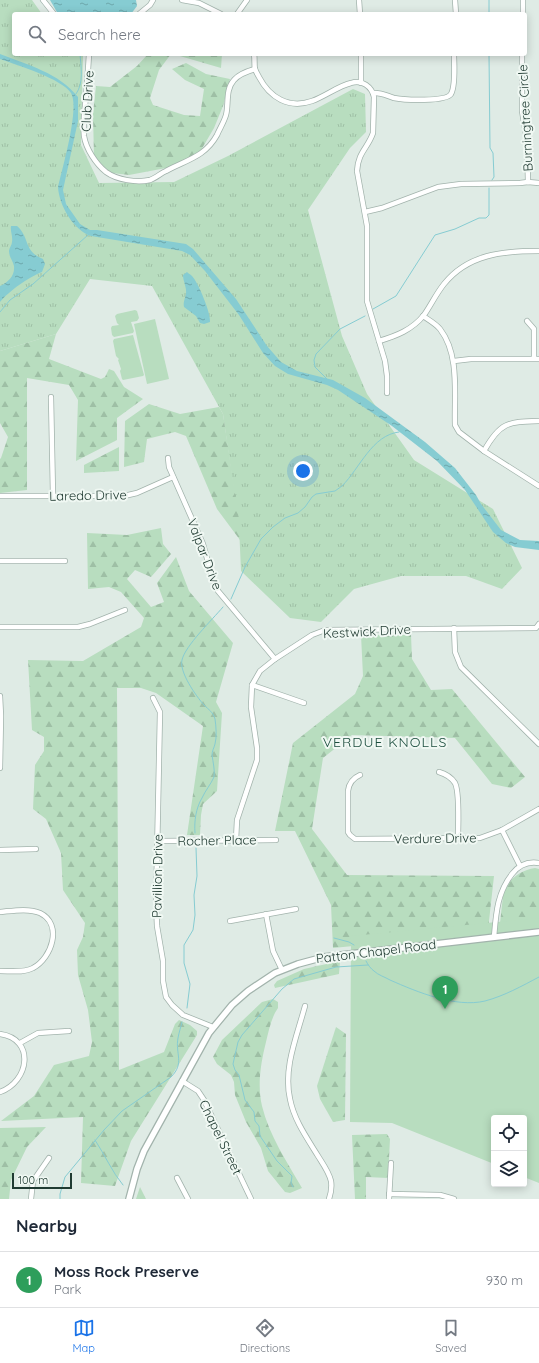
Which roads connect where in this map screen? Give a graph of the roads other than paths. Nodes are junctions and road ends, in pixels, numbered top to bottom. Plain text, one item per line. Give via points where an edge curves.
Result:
1 (44, 0) edge
2 (153, 0) edge
3 (182, 0) edge
4 (247, 0) edge
5 (359, 0) edge
6 (455, 0) edge
7 (523, 0) edge
8 (53, 12) edge
9 (141, 12) edge
10 (218, 12) edge
11 (238, 12) edge
12 (360, 12) edge
13 (456, 12) edge
14 (523, 12) edge
15 (89, 56) edge
16 (254, 56) edge
17 (361, 56) edge
18 (454, 56) edge
19 (522, 56) edge
20 (255, 69) junction
21 (361, 83) junction
22 (374, 93) junction
23 (528, 182) junction
24 (539, 183) edge
25 (365, 212) junction
26 (539, 251) edge
27 (423, 316) junction
28 (527, 321) dead end
29 (379, 341) junction
30 (537, 358) edge
31 (454, 361) junction
32 (387, 393) dead end
33 (51, 397) dead end
34 (539, 421) edge
35 (484, 451) junction
36 (168, 458) dead end
37 (173, 477) junction
38 (539, 486) edge
39 (53, 495) junction
40 (0, 496) edge
41 (0, 561) edge
42 (65, 561) dead end
43 (125, 610) dead end
44 (537, 626) edge
45 (0, 627) edge
46 (454, 628) junction
47 (539, 633) edge
48 (275, 659) junction
49 (252, 685) junction
50 (0, 696) edge
51 (153, 698) dead end
52 (304, 702) dead end
53 (1, 716) edge
54 (539, 744) edge
55 (0, 768) edge
56 (439, 772) dead end
57 (360, 775) dead end
58 (539, 808) edge
59 (502, 830) junction
60 (458, 838) junction
61 (236, 840) junction
62 (276, 840) dead end
63 (158, 841) junction
64 (0, 850) edge
65 (36, 850) dead end
66 (539, 863) edge
67 (520, 866) junction
68 (296, 909) dead end
69 (0, 912) edge
70 (266, 914) junction
71 (230, 921) dead end
72 (539, 932) edge
73 (494, 937) junction
74 (282, 970) junction
75 (0, 971) edge
76 (305, 1006) dead end
77 (213, 1027) junction
78 (69, 1031) dead end
79 (0, 1034) edge
80 (20, 1043) junction
81 (182, 1081) junction
82 (0, 1092) edge
83 (49, 1158) dead end
84 (391, 1163) dead end
85 (177, 1178) dead end
86 (389, 1197) edge
87 (31, 1199) edge
88 (129, 1199) edge
89 (188, 1199) edge
90 (250, 1199) edge
91 (329, 1199) edge
92 (454, 1199) edge

1 - 8 street
2 - 9 street
3 - 10 street via 199,3
4 - 11 street
5 - 12 street
6 - 13 street
7 - 14 street
15 - 20 street, Club Drive via 84,118 87,147 95,160 109,173 122,179 138,181 151,180 206,149 216,137 226,114 228,92 234,80
16 - 20 street
17 - 21 street
18 - 22 street via 453,87 446,98 403,99
19 - 23 street, Burningtree Circle via 522,111 527,140
20 - 21 street via 270,93 280,100 294,104 312,101 352,82
21 - 22 street
22 - 25 street via 373,133 357,164
23 - 24 street
23 - 25 street via 438,187
25 - 29 street via 366,294 368,309
26 - 27 street via 514,251 485,256 466,266 444,284
27 - 29 street via 408,330
27 - 31 street via 444,335
28 - 30 street via 534,329
29 - 32 street via 385,361
30 - 31 street
31 - 35 street via 455,425 459,432
33 - 39 street
34 - 35 street via 516,422 504,426 495,433
35 - 38 street
36 - 37 street, Valpar Drive
37 - 39 street, Laredo Drive via 132,495
37 - 48 street, Valpar Drive via 203,544 218,591
39 - 40 street, Laredo Drive
41 - 42 street
43 - 45 street via 78,627
44 - 46 street, Kestwick Drive
44 - 47 street
46 - 48 street, Kestwick Drive via 325,630 312,635
46 - 54 street via 455,652 461,667
48 - 49 street, Kestwick Drive via 260,671
49 - 52 street
49 - 61 street via 251,707 257,760 237,820
50 - 53 street
51 - 63 street, Pavillion Drive via 160,712
53 - 55 street
56 - 60 street via 452,779 457,788
57 - 60 street, Verdure Drive via 353,779 348,788 350,836 355,839
58 - 59 street, Verdure Drive
59 - 60 street, Verdure Drive via 480,838
59 - 67 street
61 - 62 street, Rocher Place
61 - 63 street, Rocher Place
63 - 77 street, Pavillion Drive via 157,926 164,989 172,1005 183,1015
64 - 65 street
66 - 67 street via 531,862
67 - 73 street via 508,879 500,895
68 - 70 street
69 - 75 street via 38,912 49,920 53,933 52,942 40,964 27,970
70 - 71 street
70 - 74 street via 273,951
72 - 73 street, Patton Chapel Road
73 - 74 street, Patton Chapel Road via 324,957
74 - 77 street, Patton Chapel Road via 248,991
76 - 91 street via 290,1063 288,1091 297,1121 329,1176
77 - 81 street, Patton Chapel Road
78 - 80 street via 38,1033
79 - 80 street via 9,1035
80 - 82 street via 25,1061 22,1072 15,1083
81 - 88 street, Patton Chapel Road via 144,1151
81 - 90 street, Chapel Street via 198,1091 204,1100
83 - 87 street via 33,1182
84 - 86 street
85 - 89 street
86 - 92 street via 440,1195

